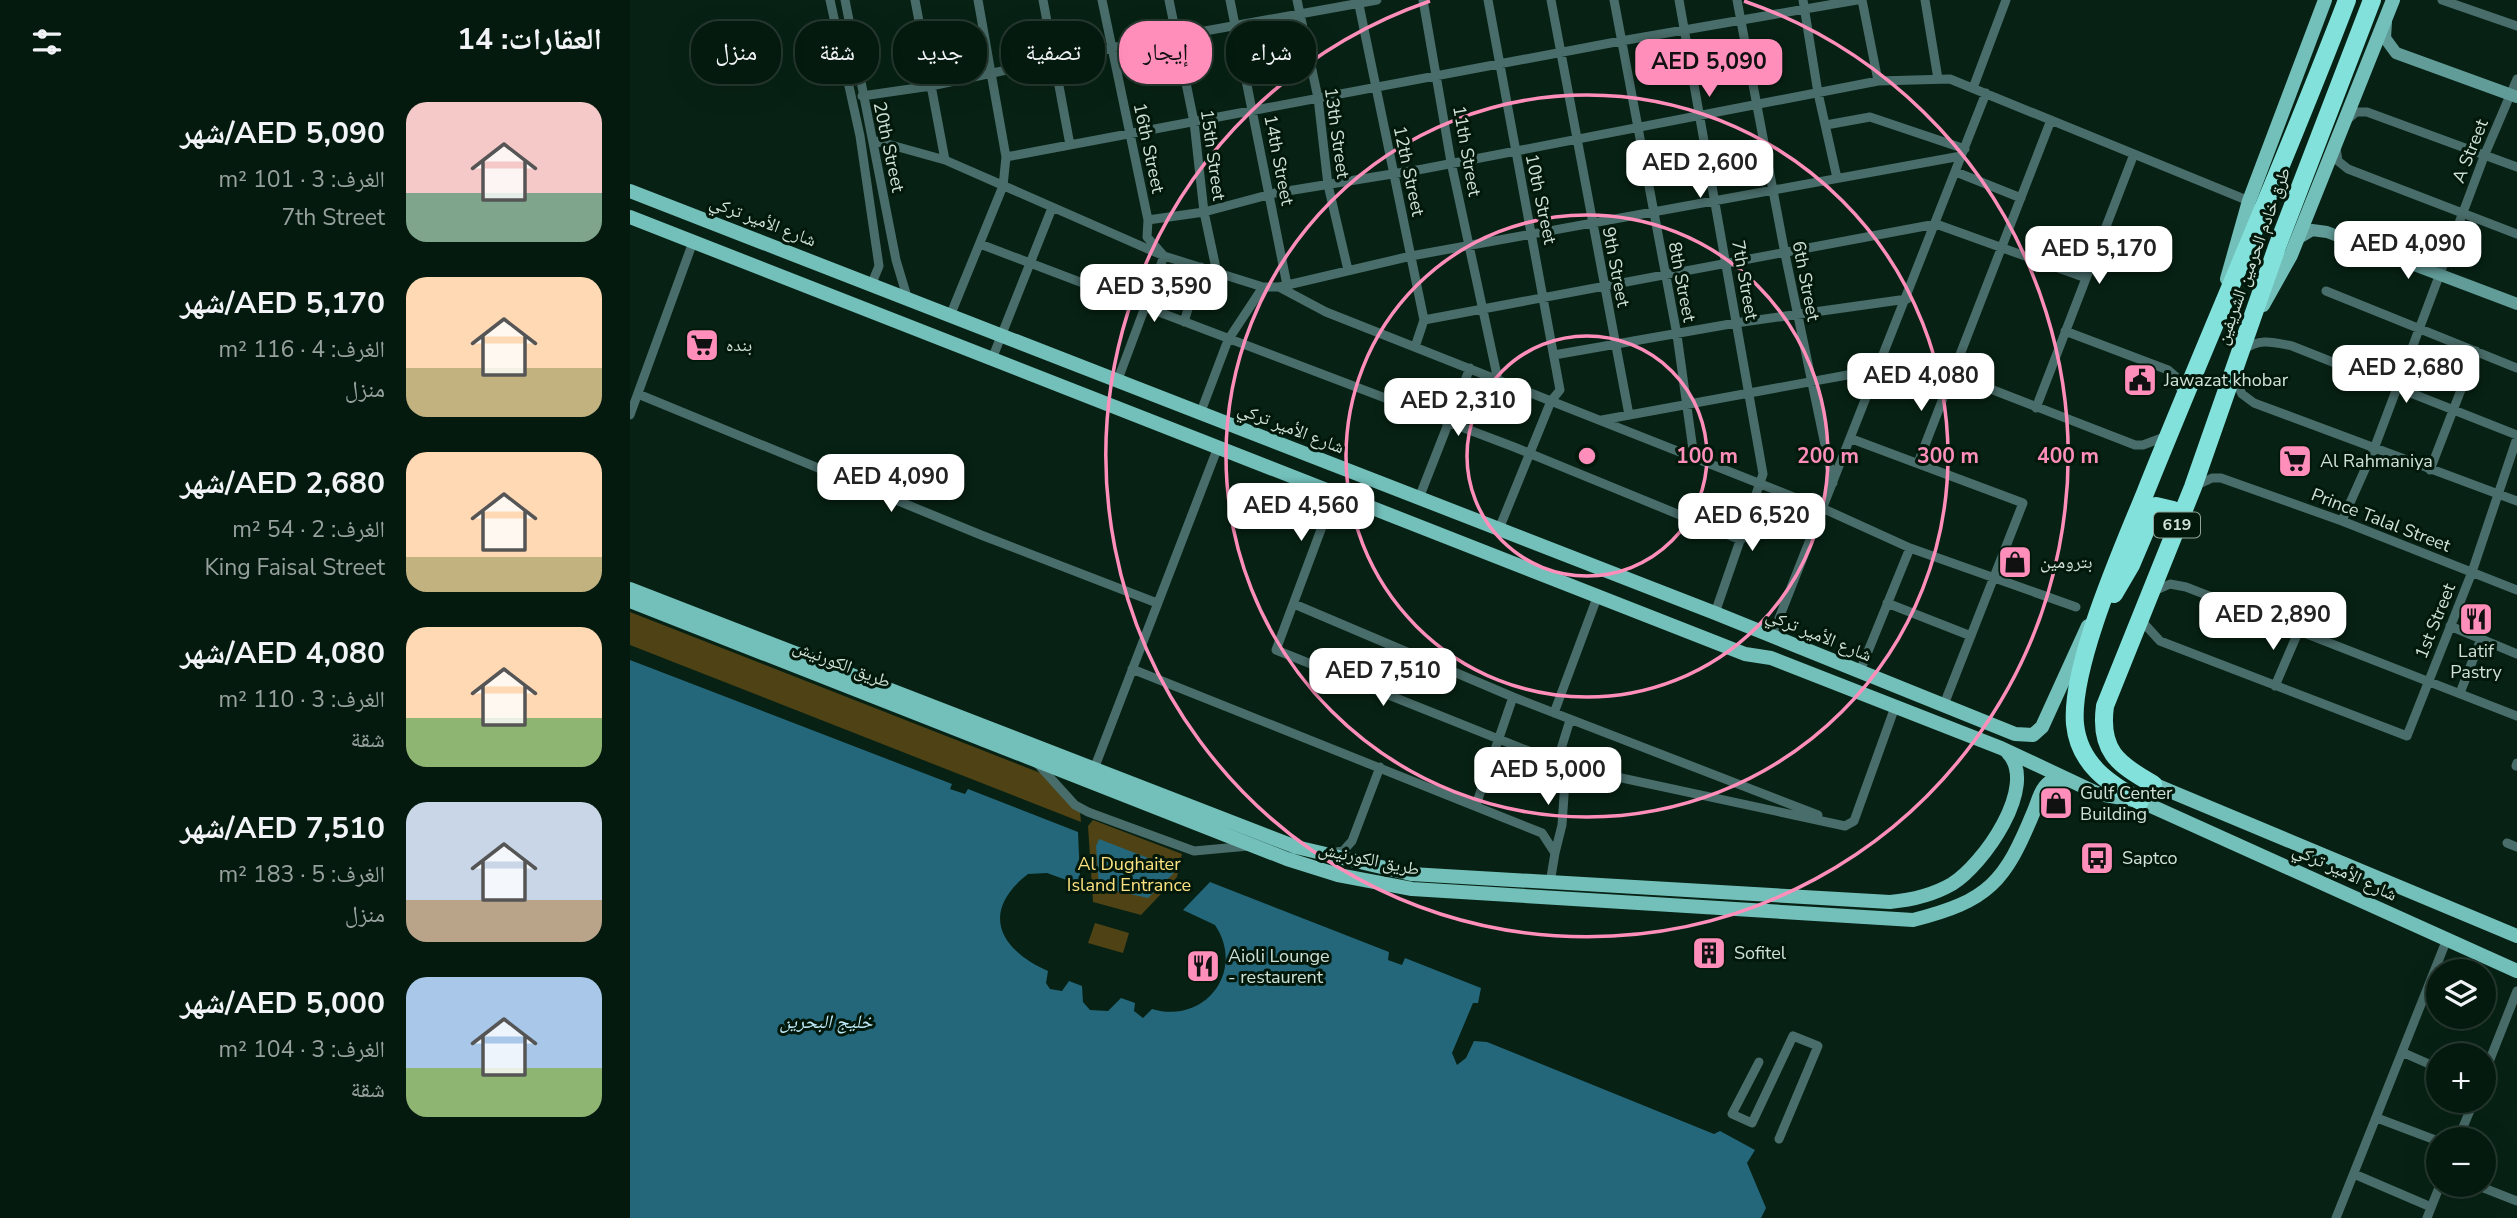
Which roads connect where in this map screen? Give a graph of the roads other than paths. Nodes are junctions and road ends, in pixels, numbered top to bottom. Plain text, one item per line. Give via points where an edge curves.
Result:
1 (830, 0) edge
2 (845, 0) edge
3 (915, 0) edge
4 (978, 0) edge
5 (1043, 0) edge
6 (1102, 0) edge
7 (1169, 0) edge
8 (1230, 0) edge
9 (1297, 0) edge
10 (1377, 0) edge
11 (1423, 0) edge
12 (1488, 0) edge
13 (1551, 0) edge
14 (1614, 0) edge
15 (1679, 0) edge
16 (1737, 0) edge
17 (1860, 0) edge
18 (1925, 0) edge
19 (1996, 0) edge
20 (2006, 0) edge
21 (2325, 0) edge
22 (2347, 0) edge
23 (2372, 0) edge
24 (2442, 0) edge
25 (1358, 1) edge
26 (2392, 4) edge
27 (1804, 5) edge
28 (1299, 12) junction
29 (2001, 14) junction
30 (1740, 20) junction
31 (1047, 21) edge
32 (1174, 21) edge
33 (1234, 21) edge
34 (1251, 21) edge
35 (2517, 26) edge
36 (1684, 30) junction
37 (1621, 41) junction
38 (1119, 47) edge
39 (1111, 48) junction
40 (1105, 49) edge
41 (1560, 52) junction
42 (1499, 64) junction
43 (1001, 72) edge
44 (990, 74) junction
45 (1437, 75) junction
46 (1938, 79) junction
47 (2517, 79) edge
48 (1878, 81) junction
49 (1059, 84) edge
50 (1186, 84) edge
51 (1248, 84) edge
52 (930, 86) junction
53 (1376, 87) junction
54 (1973, 88) junction
55 (1818, 93) junction
56 (1986, 93) junction
57 (862, 96) junction
58 (2514, 96) edge
59 (1318, 98) junction
60 (1756, 105) junction
61 (1254, 110) junction
62 (1698, 116) junction
63 (2051, 120) junction
64 (2347, 120) junction
65 (1194, 122) junction
66 (1826, 125) junction
67 (1637, 127) junction
68 (1131, 133) junction
69 (1577, 139) junction
70 (873, 140) junction
71 (1070, 145) junction
72 (2336, 148) junction
73 (1516, 151) junction
74 (1963, 153) junction
75 (2134, 154) junction
76 (2485, 154) junction
77 (1006, 157) junction
78 (945, 160) junction
79 (1451, 162) junction
80 (2517, 167) edge
81 (1956, 172) junction
82 (1394, 173) junction
83 (1837, 178) junction
84 (1328, 185) junction
85 (1003, 186) junction
86 (630, 191) edge
87 (1773, 192) junction
88 (1270, 194) junction
89 (2021, 198) junction
90 (1715, 201) junction
91 (2249, 201) junction
92 (1052, 208) junction
93 (1653, 211) junction
94 (1204, 212) junction
95 (2462, 212) junction
96 (630, 217) edge
97 (1148, 220) junction
98 (1592, 222) junction
99 (1936, 224) junction
100 (1532, 232) junction
101 (2517, 234) edge
102 (2297, 239) junction
103 (693, 242) junction
104 (980, 244) junction
105 (1469, 246) junction
106 (2001, 248) junction
107 (1785, 254) junction
108 (1164, 256) junction
109 (1411, 256) junction
110 (895, 260) junction
111 (1030, 263) junction
112 (1725, 265) junction
113 (879, 266) junction
114 (1201, 267) junction
115 (1348, 270) junction
116 (1217, 273) junction
117 (1665, 276) junction
118 (2441, 276) junction
119 (2086, 278) junction
120 (872, 282) junction
121 (1283, 286) junction
122 (1263, 287) junction
123 (1603, 287) junction
124 (2330, 293) dead end
125 (1546, 298) junction
126 (1907, 299) junction
127 (908, 300) junction
128 (2260, 300) junction
129 (2517, 304) edge
130 (1144, 307) junction
131 (1483, 307) junction
132 (1797, 313) junction
133 (950, 316) junction
134 (2216, 316) junction
135 (1424, 320) junction
136 (1184, 322) junction
137 (1736, 323) junction
138 (2251, 327) junction
139 (2419, 328) junction
140 (2065, 331) junction
141 (1677, 335) junction
142 (1001, 336) junction
143 (1228, 340) junction
144 (1615, 346) junction
145 (1415, 347) junction
146 (2241, 351) junction
147 (2476, 351) junction
148 (1554, 355) junction
149 (992, 359) junction
150 (1470, 368) junction
151 (2517, 368) edge
152 (1880, 369) junction
153 (1952, 374) junction
154 (2232, 374) junction
155 (1498, 380) junction
156 (1117, 382) junction
157 (1811, 383) junction
158 (2397, 386) junction
159 (638, 394) junction
160 (1748, 395) junction
161 (2184, 397) junction
162 (1551, 401) junction
163 (1689, 405) junction
164 (2036, 408) junction
165 (2455, 408) junction
166 (1200, 414) junction
167 (630, 415) edge
168 (1629, 415) junction
169 (2176, 416) junction
170 (1600, 420) junction
171 (1448, 422) junction
172 (2168, 436) junction
173 (2517, 436) edge
174 (1852, 439) junction
175 (1218, 447) junction
176 (2374, 449) junction
177 (1529, 454) junction
178 (1694, 457) junction
179 (1918, 463) junction
180 (2430, 470) junction
181 (1760, 484) junction
182 (1833, 485) junction
183 (2193, 487) junction
184 (1335, 492) junction
185 (2497, 495) junction
186 (1419, 498) junction
187 (2517, 502) edge
188 (1824, 509) junction
189 (2342, 521) junction
190 (1499, 529) junction
191 (1741, 540) junction
192 (1910, 548) junction
193 (2472, 572) junction
194 (1994, 576) junction
195 (2152, 586) junction
196 (630, 589) edge
197 (2517, 590) edge
198 (1598, 595) junction
199 (2105, 599) junction
200 (630, 601) edge
201 (1157, 603) junction
202 (1887, 603) junction
203 (1294, 604) junction
204 (2076, 607) dead end
205 (1715, 613) junction
206 (2139, 618) junction
207 (2450, 626) junction
208 (2299, 630) junction
209 (1971, 636) junction
210 (1775, 638) junction
211 (2481, 639) junction
212 (2517, 654) edge
213 (1770, 658) junction
214 (1132, 668) junction
215 (1860, 671) junction
216 (2428, 681) junction
217 (2275, 686) junction
218 (2460, 693) junction
219 (1513, 697) junction
220 (1895, 707) junction
221 (1943, 707) junction
222 (1554, 713) junction
223 (2517, 716) edge
224 (1570, 720) junction
225 (2015, 734) joint
226 (1501, 739) junction
227 (2001, 748) junction
228 (1035, 760) junction
229 (1562, 764) junction
230 (1381, 767) junction
231 (1094, 769) junction
232 (2078, 784) junction
233 (2153, 784) joint
234 (2140, 801) junction
235 (1476, 805) junction
236 (2008, 810) junction
237 (2031, 819) junction
238 (1845, 826) junction
239 (1352, 841) junction
240 (2507, 844) dead end
241 (1252, 846) junction
242 (2517, 847) edge
243 (1555, 853) junction
244 (1322, 855) junction
245 (1368, 865) junction
246 (1549, 883) junction
247 (2517, 936) edge
248 (2447, 939) junction
249 (2517, 971) edge
250 (2517, 991) edge
251 (2496, 1044) edge
252 (2404, 1053) junction
253 (1759, 1062) dead end
254 (2426, 1063) edge
255 (2377, 1118) junction
256 (2426, 1136) edge
257 (1779, 1139) dead end
258 (2354, 1174) junction
259 (2496, 1193) edge
260 (2435, 1197) edge
261 (2517, 1201) edge
262 (2431, 1207) junction
263 (2336, 1218) edge
264 (2427, 1218) edge

1 - 113 street, 20th Street via 860,136
2 - 57 street, 20th Street
3 - 52 street
4 - 44 street
5 - 31 street
6 - 39 street, 16th Street
7 - 32 street, 15th Street
8 - 33 street, 14th Street
9 - 28 street, 13th Street
10 - 25 street
11 - 45 street, 11th Street
12 - 42 street, 10th Street
13 - 41 street, 9th Street
14 - 37 street, 8th Street
15 - 36 street, 7th Street
16 - 30 street, 6th Street
17 - 27 street
17 - 48 street
18 - 46 street
19 - 29 street
20 - 29 street
21 - 91 main road
22 - 134 highway, طرق خادم الحرمين الشريفين / 619 via 2254,236
23 - 128 highway, طرق خادم الحرمين الشريفين / 619
24 - 35 street
25 - 28 street
25 - 53 street, 12th Street
26 - 58 street via 2385,38 2396,53
26 - 64 main road
27 - 30 street
27 - 55 street
28 - 34 street
28 - 59 street, 13th Street
29 - 54 street
30 - 36 street
30 - 60 street, 6th Street
36 - 37 street
36 - 62 street, 7th Street
37 - 41 street
37 - 67 street, 8th Street
38 - 39 street
39 - 40 street
39 - 68 street, 16th Street
41 - 42 street
41 - 69 street, 9th Street
42 - 45 street
42 - 73 street, 10th Street
43 - 44 street
44 - 52 street
44 - 77 street
45 - 53 street
45 - 79 street, 11th Street
46 - 48 street
46 - 54 street
47 - 58 street, A Street
48 - 55 street
49 - 71 street
50 - 65 street, 15th Street
51 - 61 street, 14th Street
52 - 57 street
52 - 78 street
53 - 59 street
53 - 82 street, 12th Street
54 - 56 street
55 - 60 street
55 - 66 street
56 - 63 street
56 - 74 street
57 - 70 street, 20th Street
58 - 76 street, A Street
59 - 61 street
59 - 84 street, 13th Street
60 - 62 street
60 - 87 street, 6th Street
61 - 65 street
61 - 88 street, 14th Street
62 - 67 street
62 - 90 street, 7th Street
63 - 75 street
63 - 89 street
64 - 72 main road
64 - 76 street via 2356,112 2367,112
65 - 68 street
65 - 94 street, 15th Street
66 - 74 street via 1870,117
66 - 83 street
67 - 69 street
67 - 93 street, 8th Street
68 - 71 street
68 - 97 street, 16th Street
69 - 73 street
69 - 98 street, 9th Street
70 - 78 street
70 - 110 street, 20th Street
71 - 77 street
72 - 95 street via 2338,161 2347,169
72 - 102 main road
73 - 79 street
73 - 100 street, 10th Street
74 - 81 street
74 - 83 street
75 - 91 street
75 - 119 street
76 - 80 street
76 - 95 street, A Street
77 - 85 street
78 - 85 street
79 - 82 street
79 - 105 street, 11th Street
81 - 89 street
81 - 99 street
82 - 84 street
82 - 109 street, 12th Street
83 - 87 street
84 - 88 street
84 - 115 street, 13th Street
85 - 92 street
85 - 104 street
86 - 120 main road, شارع الأمير تركي
87 - 90 street
87 - 107 street, 6th Street
88 - 94 street
88 - 121 street, 14th Street
89 - 106 street
90 - 93 street
90 - 112 street, 7th Street
91 - 134 main road
92 - 108 street
92 - 111 street
93 - 98 street
93 - 117 street, 8th Street
94 - 97 street
94 - 116 street, 15th Street
95 - 101 street
95 - 118 street, A Street
96 - 103 main road
97 - 108 street, 16th Street via 1147,237
98 - 100 street
98 - 123 street, 9th Street
99 - 106 street
99 - 107 street
99 - 126 street
100 - 105 street
100 - 125 street, 10th Street
102 - 118 street via 2312,230 2327,232
102 - 138 main road
103 - 149 main road
103 - 159 street
104 - 111 street
104 - 133 street
105 - 109 street
105 - 131 street, 11th Street
106 - 119 street
106 - 153 street
107 - 112 street
107 - 132 street, 6th Street
108 - 114 street
108 - 130 street
109 - 115 street
109 - 135 street, 12th Street
110 - 113 street via 890,268
110 - 127 street, 20th Street
111 - 130 street
111 - 142 street
112 - 117 street
112 - 137 street, 7th Street
113 - 120 street
114 - 116 street
114 - 136 street
115 - 121 street
116 - 122 street
117 - 123 street
117 - 141 street, 8th Street
118 - 129 street
118 - 139 street, A Street
119 - 140 street
120 - 127 main road, شارع الأمير تركي
121 - 122 street
121 - 145 street via 1326,312
122 - 143 street
123 - 125 street
123 - 144 street, 9th Street
124 - 139 street
125 - 131 street
125 - 148 street, 10th Street
126 - 132 street
126 - 152 street
127 - 133 main road, شارع الأمير تركي
128 - 138 highway, طرق خادم الحرمين الشريفين / 619
128 - 169 highway via 2265,254 2254,255 2250,261 2191,405
130 - 136 street
130 - 156 street
131 - 135 street
131 - 155 street, 11th Street
132 - 137 street
132 - 157 street, 6th Street
133 - 142 main road, شارع الأمير تركي
134 - 161 highway, طرق خادم الحرمين الشريفين / 619
135 - 145 street, 12th Street
136 - 143 street
137 - 141 street
137 - 160 street, 7th Street
138 - 146 highway, طرق خادم الحرمين الشريفين / 619
139 - 147 street
139 - 158 street, A Street
140 - 161 street via 2168,370
140 - 164 street
141 - 144 street
141 - 163 street, 8th Street
142 - 149 street
142 - 156 main road, شارع الأمير تركي
143 - 166 street
143 - 171 street
144 - 148 street
144 - 168 street, 9th Street
145 - 150 street
146 - 154 highway, طرق خادم الحرمين الشريفين / 619
146 - 158 street via 2255,342 2276,342
147 - 151 street
147 - 165 street
148 - 162 street, 10th Street via 1560,390
149 - 175 main road
150 - 155 street
150 - 171 street
152 - 153 street
152 - 157 street
152 - 174 street
153 - 164 street
153 - 179 street
154 - 176 street via 2242,394 2254,403
154 - 183 highway, طرق خادم الحرمين الشريفين / 619
155 - 162 street
156 - 166 main road, شارع الأمير تركي
157 - 160 street
157 - 182 street, 6th Street
158 - 165 street
158 - 176 street, A Street
159 - 167 street
159 - 201 street
160 - 163 street
160 - 181 street, 7th Street via 1763,474
161 - 169 highway, طرق خادم الحرمين الشريفين / 619
162 - 170 street
162 - 177 street, 10th Street
163 - 168 street
163 - 178 street, 8th Street
164 - 172 street via 2135,445
165 - 173 street
165 - 180 street
166 - 186 main road, شارع الأمير تركي
168 - 170 street
169 - 172 highway, طرق خادم الحرمين الشريفين / 619
170 - 178 street
171 - 177 street
171 - 186 street
172 - 199 highway, طرق خادم الحرمين الشريفين / 619
173 - 185 street, 1st Street
174 - 179 street
174 - 182 street
175 - 184 main road
175 - 201 street
176 - 180 street
176 - 189 street, A Street
177 - 190 street, 10th Street
177 - 191 street
178 - 181 street
179 - 194 street via 2023,503
180 - 185 street
181 - 188 street
181 - 191 street
182 - 188 street
183 - 189 street, Prince Talal Street via 2221,478
183 - 195 highway, طرق خادم الحرمين الشريفين / 619
184 - 198 main road
184 - 203 street
185 - 187 street
185 - 193 street, 1st Street
186 - 190 main road, شارع الأمير تركي
188 - 192 street
188 - 210 street
189 - 193 street, Prince Talal Street
190 - 205 main road, شارع الأمير تركي
191 - 205 street
192 - 194 street
192 - 202 street
193 - 197 street, Prince Talal Street
193 - 207 street, 1st Street
194 - 204 street
194 - 209 street
195 - 199 highway via 2174,515 2161,505 2152,511 2122,583
195 - 206 highway, طرق خادم الحرمين الشريفين / 619
195 - 208 street via 2186,587
196 - 231 main road, طريق الكورنيش
198 - 213 main road via 1745,654
198 - 222 street
199 - 225 main road, طرق خادم الحرمين الشريفين / 619 via 2077,645 2042,727 2033,734
199 - 234 highway via 2077,687 2076,731 2087,759 2102,777
200 - 228 main road, طريق الكورنيش
201 - 214 street
202 - 209 street
202 - 215 street
203 - 219 street
203 - 226 street via 1276,650
205 - 210 main road, شارع الأمير تركي
206 - 217 street via 2160,641
206 - 233 highway, طرق خادم الحرمين الشريفين / 619 via 2105,706 2103,729 2119,762
207 - 211 street
207 - 216 street, 1st Street
208 - 216 street
208 - 217 street
209 - 221 street
210 - 213 main road
210 - 215 main road, شارع الأمير تركي
211 - 212 street
211 - 218 street
213 - 220 main road
214 - 230 street
214 - 231 street
215 - 221 main road, شارع الأمير تركي
216 - 217 street, 1st Street via 2407,736
216 - 218 street
218 - 223 street
219 - 222 street
219 - 226 street
220 - 227 main road
220 - 238 street via 1854,821
221 - 225 main road, شارع الأمير تركي
222 - 224 street
224 - 229 street
224 - 238 street
226 - 229 street
226 - 235 street
227 - 232 main road, شارع الأمير تركي
227 - 236 main road, طريق الكورنيش via 2019,771
228 - 241 main road, طريق الكورنيش
228 - 241 street via 1075,805 1088,812 1194,851
229 - 238 street
229 - 243 street via 1562,825
230 - 235 street
230 - 239 street
231 - 244 main road, طريق الكورنيش
232 - 234 main road, شارع الأمير تركي via 2115,799
232 - 237 main road, طريق الكورنيش via 2058,779 2049,782
233 - 247 main road, شارع الأمير تركي
234 - 248 main road, شارع الأمير تركي
235 - 243 street via 1542,833
236 - 237 main road via 2023,808
236 - 246 main road, طريق الكورنيش via 1993,842 1972,869 1938,891 1907,900
237 - 241 main road, طريق الكورنيش via 2010,863 1983,894 1949,911 1903,920 1412,889 1338,874
239 - 244 street via 1344,850
239 - 245 street
240 - 242 street
243 - 246 street
244 - 245 main road, طريق الكورنيش
245 - 246 main road, طريق الكورنيش via 1411,874
248 - 249 main road, شارع الأمير تركي
248 - 252 street
250 - 251 street
252 - 254 street
252 - 255 street
253 - 257 street via 1732,1114 1752,1123 1793,1036 1818,1046
255 - 256 street
255 - 258 street
258 - 262 street
258 - 263 street
259 - 261 street
260 - 262 street
262 - 264 street

